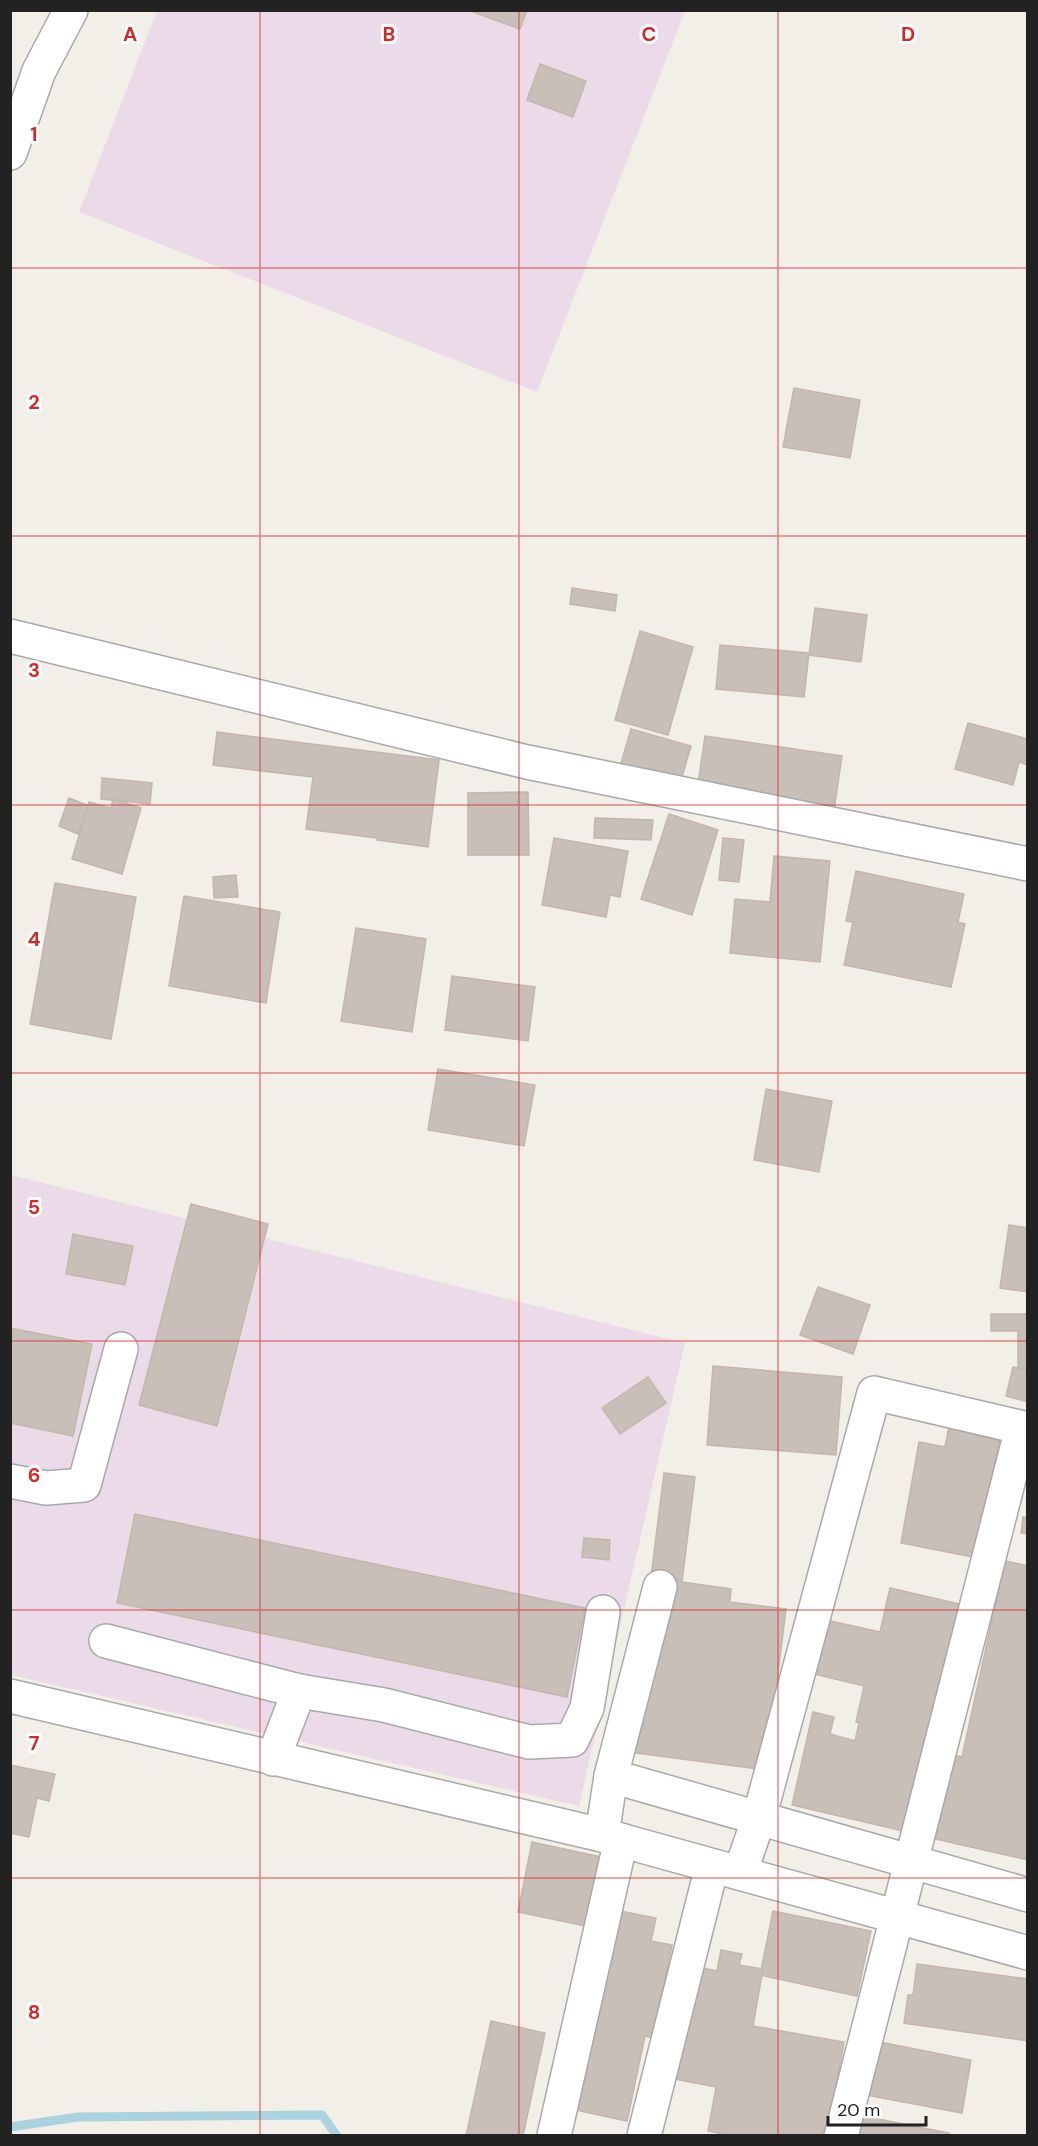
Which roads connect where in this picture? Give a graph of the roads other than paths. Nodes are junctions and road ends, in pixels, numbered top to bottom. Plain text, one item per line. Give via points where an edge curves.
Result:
1 (71, 10) edge
2 (10, 153) edge
3 (10, 636) edge
4 (1028, 864) edge
5 (121, 1348) dead end
6 (1025, 1428) edge
7 (10, 1481) edge
8 (660, 1587) dead end
9 (603, 1612) dead end
10 (106, 1641) dead end
11 (298, 1691) junction
12 (10, 1696) edge
13 (273, 1759) junction
14 (611, 1776) junction
15 (759, 1818) junction
16 (611, 1838) junction
17 (910, 1862) junction
18 (726, 1869) junction
19 (1028, 1895) edge
20 (896, 1917) junction
21 (1028, 1953) edge
22 (554, 2136) edge
23 (644, 2136) edge
24 (841, 2136) edge

1 - 2 street via 39,71
3 - 4 street via 527,762
5 - 7 street via 84,1485 46,1488
6 - 15 street via 874,1393
6 - 17 street
8 - 14 street
9 - 11 street via 587,1708 572,1740 529,1742 384,1705
10 - 11 street
11 - 13 street
12 - 13 street
13 - 16 street
14 - 15 street
14 - 16 street
15 - 17 street
15 - 18 street
16 - 18 street
16 - 22 street
17 - 19 street
17 - 20 street
18 - 20 street
18 - 23 street
20 - 21 street
20 - 24 street

